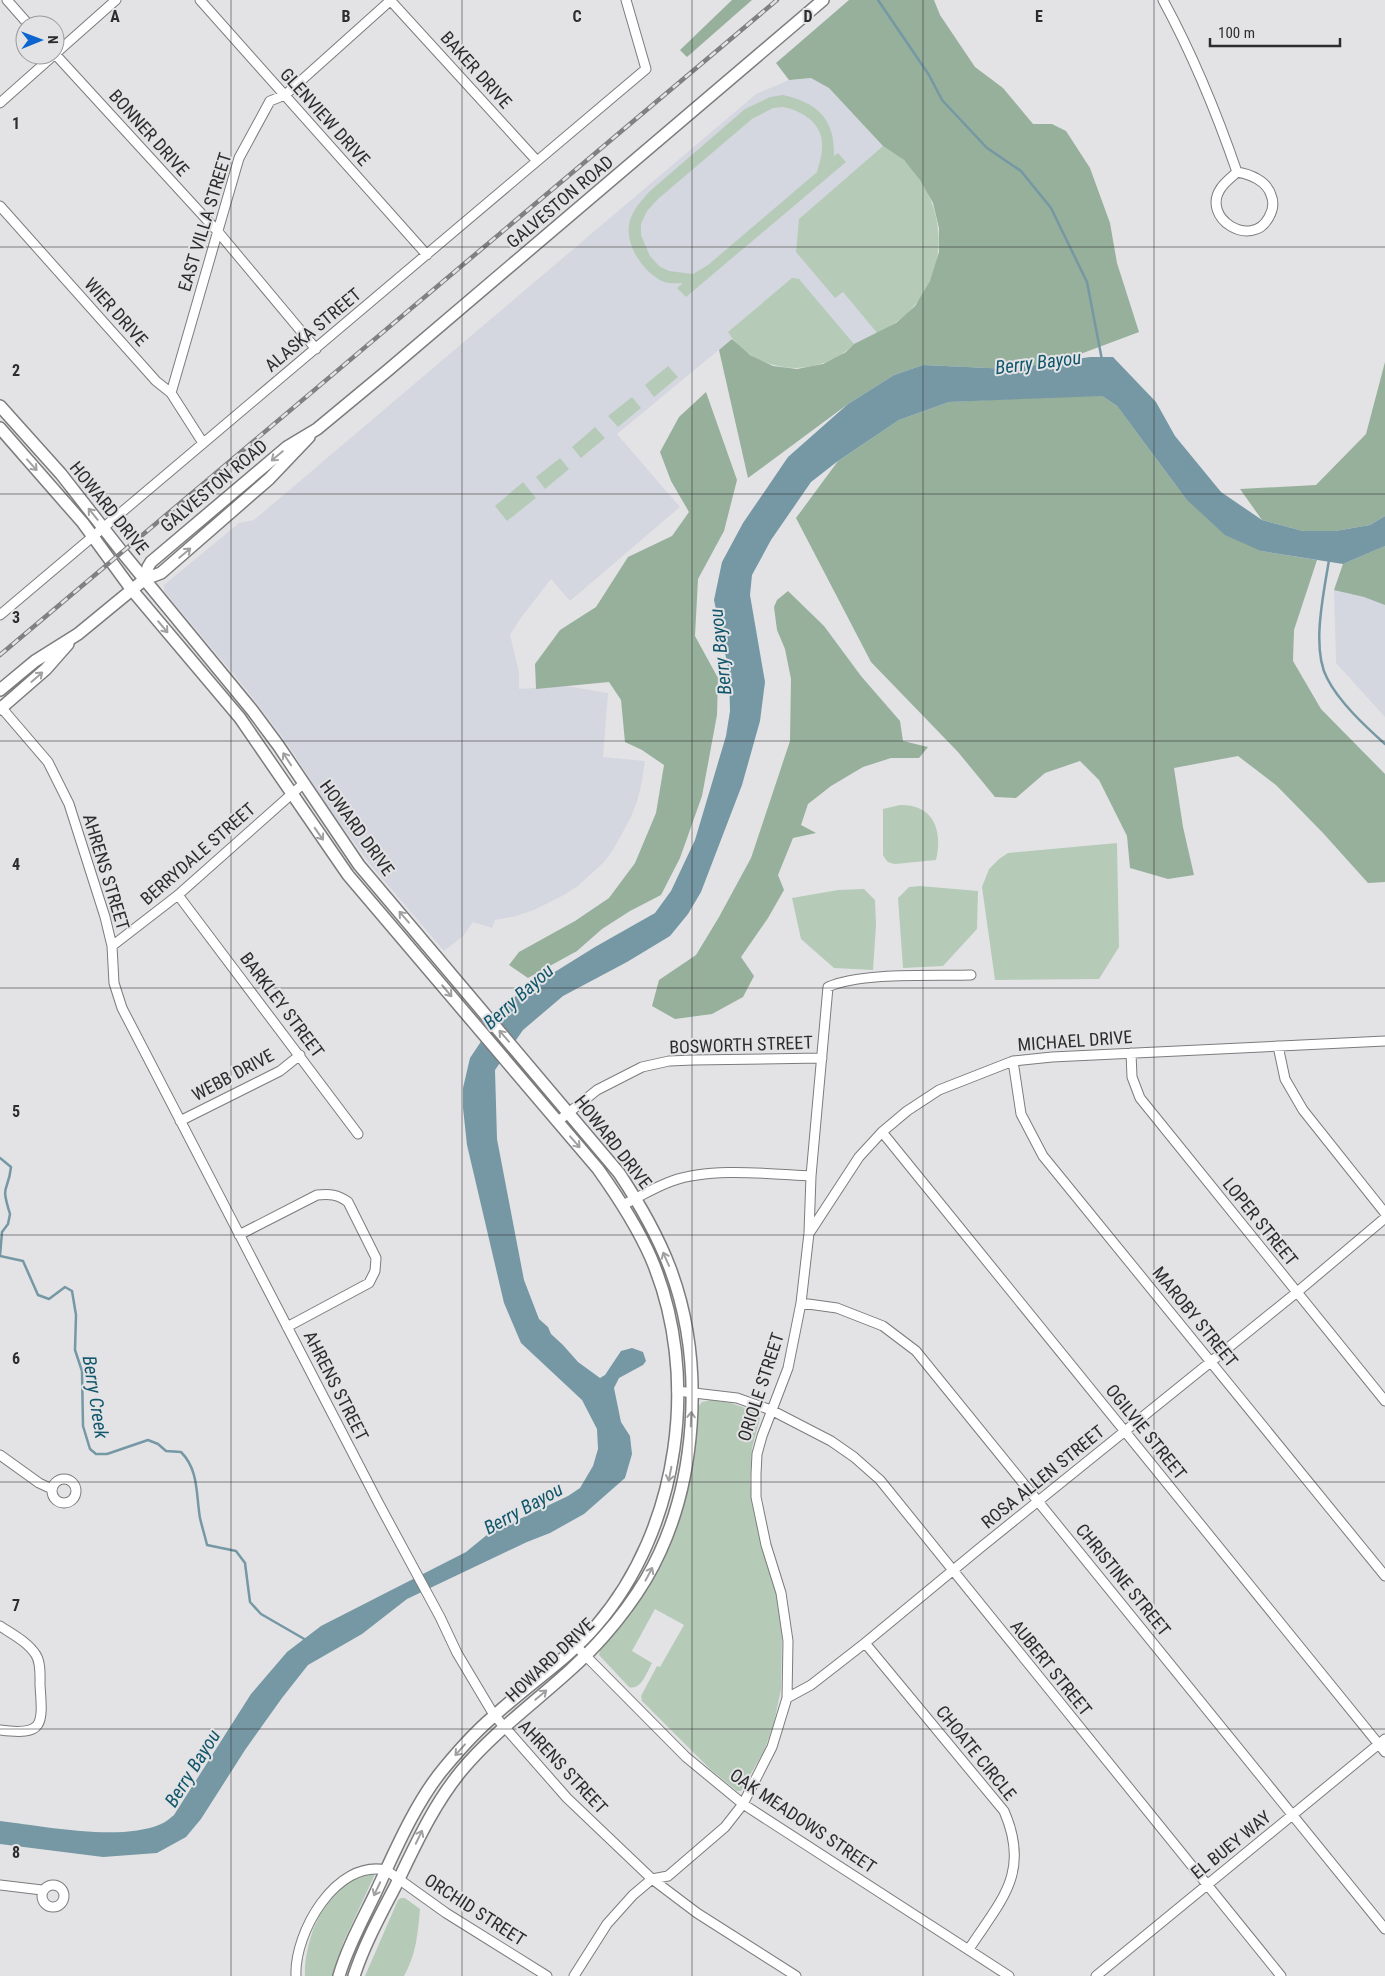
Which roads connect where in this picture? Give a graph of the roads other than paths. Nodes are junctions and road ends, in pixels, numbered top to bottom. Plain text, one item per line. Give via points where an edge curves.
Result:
1 (8, 0) edge
2 (116, 0) edge
3 (200, 0) edge
4 (391, 0) edge
5 (626, 0) edge
6 (823, 0) edge
7 (1163, 0) edge
8 (21, 15) edge
9 (65, 45) edge
10 (43, 65) edge
11 (65, 65) edge
12 (284, 95) junction
13 (0, 103) edge
14 (537, 161) junction
15 (1238, 172) junction
16 (0, 206) edge
17 (218, 233) junction
18 (427, 255) junction
19 (316, 349) junction
20 (171, 394) junction
21 (0, 406) edge
22 (0, 428) edge
23 (317, 429) junction
24 (203, 443) junction
25 (247, 481) junction
26 (256, 491) junction
27 (104, 528) junction
28 (93, 538) junction
29 (145, 579) junction
30 (132, 590) junction
31 (0, 615) edge
32 (78, 634) junction
33 (0, 690) edge
34 (236, 690) junction
35 (224, 700) junction
36 (0, 708) edge
37 (303, 784) junction
38 (293, 793) junction
39 (359, 865) junction
40 (348, 875) junction
41 (178, 896) junction
42 (112, 946) junction
43 (436, 954) junction
44 (424, 964) junction
45 (971, 975) dead end
46 (1385, 1041) edge
47 (1278, 1046) junction
48 (1131, 1053) junction
49 (300, 1054) junction
50 (822, 1058) junction
51 (1013, 1061) junction
52 (568, 1113) junction
53 (180, 1121) junction
54 (557, 1122) junction
55 (882, 1132) junction
56 (358, 1134) dead end
57 (811, 1176) junction
58 (636, 1198) junction
59 (623, 1205) junction
60 (1385, 1213) edge
61 (1385, 1218) edge
62 (809, 1233) junction
63 (239, 1235) junction
64 (1296, 1293) junction
65 (678, 1294) junction
66 (664, 1298) junction
67 (801, 1303) junction
68 (287, 1327) junction
69 (1210, 1362) junction
70 (677, 1391) junction
71 (692, 1392) junction
72 (1385, 1401) edge
73 (771, 1410) junction
74 (1125, 1432) junction
75 (0, 1455) edge
76 (52, 1489) dead end
77 (1037, 1501) junction
78 (662, 1503) junction
79 (676, 1509) junction
80 (953, 1572) junction
81 (1385, 1576) edge
82 (0, 1626) edge
83 (866, 1643) junction
84 (576, 1646) junction
85 (586, 1656) junction
86 (787, 1698) junction
87 (494, 1715) junction
88 (504, 1726) junction
89 (0, 1730) edge
90 (1383, 1745) edge
91 (743, 1804) junction
92 (1294, 1816) junction
93 (386, 1870) junction
94 (398, 1879) junction
95 (652, 1879) junction
96 (0, 1885) edge
97 (1207, 1885) junction
98 (42, 1890) dead end
99 (1385, 1929) edge
100 (969, 1949) junction
101 (296, 1976) edge
102 (339, 1976) edge
103 (354, 1976) edge
104 (547, 1976) edge
105 (574, 1976) edge
106 (796, 1976) edge
107 (1010, 1976) edge
108 (1096, 1976) edge
109 (1281, 1976) edge

1 - 8 street
2 - 9 street
3 - 12 street, GLENVIEW DRIVE
4 - 12 street, EAST VILLA STREET
4 - 14 street, BAKER DRIVE
5 - 14 street, ALASKA STREET via 646,69
6 - 23 main road, GALVESTON ROAD
7 - 15 street via 1204,80
10 - 13 street
11 - 17 street, BONNER DRIVE
12 - 17 street, EAST VILLA STREET via 270,102 239,158
12 - 18 street, GLENVIEW DRIVE
14 - 18 street, ALASKA STREET
15 - 15 street via 1221,188 1217,210 1230,227 1240,231 1252,230 1267,220 1272,209 1272,196 1264,183
16 - 20 street, WIER DRIVE
17 - 19 street, BONNER DRIVE
17 - 20 street, EAST VILLA STREET
18 - 19 street, ALASKA STREET
19 - 24 street, ALASKA STREET
20 - 24 street, WIER DRIVE
27 -> 21 main road, HOWARD DRIVE
22 -> 28 main road, HOWARD DRIVE
23 -> 25 main road, GALVESTON ROAD via 287,447
23 - 26 main road, GALVESTON ROAD via 294,456
24 - 27 street, ALASKA STREET
25 - 26 main road
25 - 29 main road, GALVESTON ROAD via 151,562
29 -> 26 main road, GALVESTON ROAD via 161,573
27 - 28 street, ALASKA STREET
27 - 29 main road, HOWARD DRIVE
28 - 30 main road, HOWARD DRIVE
28 - 31 street, ALASKA STREET
29 - 30 main road, GALVESTON ROAD
29 - 34 main road, HOWARD DRIVE
30 - 32 main road, GALVESTON ROAD
30 -> 35 main road, HOWARD DRIVE
32 - 33 main road, GALVESTON ROAD via 35,661
36 -> 32 main road, GALVESTON ROAD via 46,669
34 - 35 main road
37 -> 34 main road, HOWARD DRIVE
35 - 38 main road, HOWARD DRIVE
36 - 42 street, AHRENS STREET via 48,762 69,804
37 - 38 street, BERRYDALE STREET
37 - 39 main road, HOWARD DRIVE
38 -> 40 main road, HOWARD DRIVE
38 - 41 street, BERRYDALE STREET
39 - 40 main road
43 -> 39 main road, HOWARD DRIVE
40 - 44 main road, HOWARD DRIVE
41 - 42 street, BERRYDALE STREET
41 - 49 street, BARKLEY STREET
42 - 53 street, AHRENS STREET via 114,983 122,1008
43 - 44 main road
52 -> 43 main road, HOWARD DRIVE
44 -> 54 main road, HOWARD DRIVE
45 - 50 street, ORIOLE STREET via 884,977 828,987
46 - 47 street, MICHAEL DRIVE
47 - 48 street, MICHAEL DRIVE
47 - 60 street via 1285,1079 1303,1110
48 - 51 street, MICHAEL DRIVE
48 - 64 street, LOPER STREET via 1132,1077 1140,1098
49 - 53 street, WEBB DRIVE via 280,1071
49 - 56 street, BARKLEY STREET
50 - 52 street, BOSWORTH STREET via 669,1061 642,1067 621,1077 597,1090
50 - 57 street, ORIOLE STREET
51 - 55 street, MICHAEL DRIVE via 939,1090
51 - 69 street, MAROBY STREET via 1021,1114 1043,1156
52 - 54 street, BOSWORTH STREET
52 - 58 main road, HOWARD DRIVE
53 - 63 street, AHRENS STREET
54 -> 59 main road, HOWARD DRIVE via 598,1169
55 - 62 street, MICHAEL DRIVE via 859,1157
55 - 74 street, OGILVIE STREET
57 - 58 street via 726,1173 689,1176
57 - 62 street, ORIOLE STREET
58 - 59 street
65 -> 58 main road, HOWARD DRIVE via 669,1266
59 - 66 main road, HOWARD DRIVE via 651,1258
61 - 64 street, ROSA ALLEN STREET
62 - 67 street, ORIOLE STREET
63 - 68 street, AHRENS STREET
63 - 68 street via 317,1195 331,1194 348,1202 376,1258 375,1271 369,1283
64 - 69 street, ROSA ALLEN STREET
64 - 72 street, LOPER STREET
65 - 66 main road
65 - 71 main road, HOWARD DRIVE
66 - 70 main road, HOWARD DRIVE via 672,1332
67 - 73 street, ORIOLE STREET via 788,1368
67 - 77 street, CHRISTINE STREET via 837,1308 884,1326 916,1351
68 - 87 street, AHRENS STREET via 457,1653
69 - 74 street, ROSA ALLEN STREET
69 - 81 street, MAROBY STREET
70 - 71 street, AUBERT STREET
70 -> 78 main road, HOWARD DRIVE via 673,1458
71 - 73 street, AUBERT STREET via 737,1398
79 -> 71 main road, HOWARD DRIVE via 688,1459
73 - 80 street, AUBERT STREET via 831,1441 880,1480
73 - 86 street, ORIOLE STREET via 757,1454 756,1497 781,1593 788,1642
74 - 77 street, ROSA ALLEN STREET
74 - 90 street, OGILVIE STREET
75 - 76 street
77 - 80 street, ROSA ALLEN STREET
77 - 92 street, CHRISTINE STREET
78 - 79 main road
78 - 84 main road, HOWARD DRIVE via 654,1530 631,1578 596,1626
85 -> 79 main road, HOWARD DRIVE via 634,1599 658,1556
80 - 83 street, ROSA ALLEN STREET
80 - 97 street, AUBERT STREET
82 - 89 street via 31,1648 38,1657 42,1713 37,1726 30,1732
83 - 86 street, ROSA ALLEN STREET via 811,1685
83 - 100 street, CHOATE CIRCLE via 1004,1811 1011,1828 1016,1856 1009,1888
84 - 85 street, OAK MEADOWS STREET
84 - 87 main road, HOWARD DRIVE
88 -> 85 main road, HOWARD DRIVE
85 - 91 street, OAK MEADOWS STREET via 686,1757
86 - 91 street, ORIOLE STREET via 772,1747
87 - 88 street, AHRENS STREET
87 -> 93 main road, HOWARD DRIVE via 443,1769 410,1822
94 -> 88 main road, HOWARD DRIVE via 420,1834 449,1787
88 - 95 street, AHRENS STREET via 567,1798
90 - 92 street, EL BUEY WAY
91 - 95 street, ORIOLE STREET via 725,1827 668,1876
91 - 100 street, OAK MEADOWS STREET
92 - 97 street, EL BUEY WAY
92 - 99 street, CHRISTINE STREET
93 - 94 street, ORCHID STREET
93 - 101 street via 365,1870 339,1883 314,1912 301,1942
93 -> 102 main road, HOWARD DRIVE
94 - 103 main road, HOWARD DRIVE
94 - 104 street, ORCHID STREET
95 - 105 street, ORIOLE STREET via 607,1924
95 - 106 street, AHRENS STREET via 697,1913
96 - 98 street
97 - 108 street, EL BUEY WAY
97 - 109 street, AUBERT STREET
100 - 107 street, OAK MEADOWS STREET

